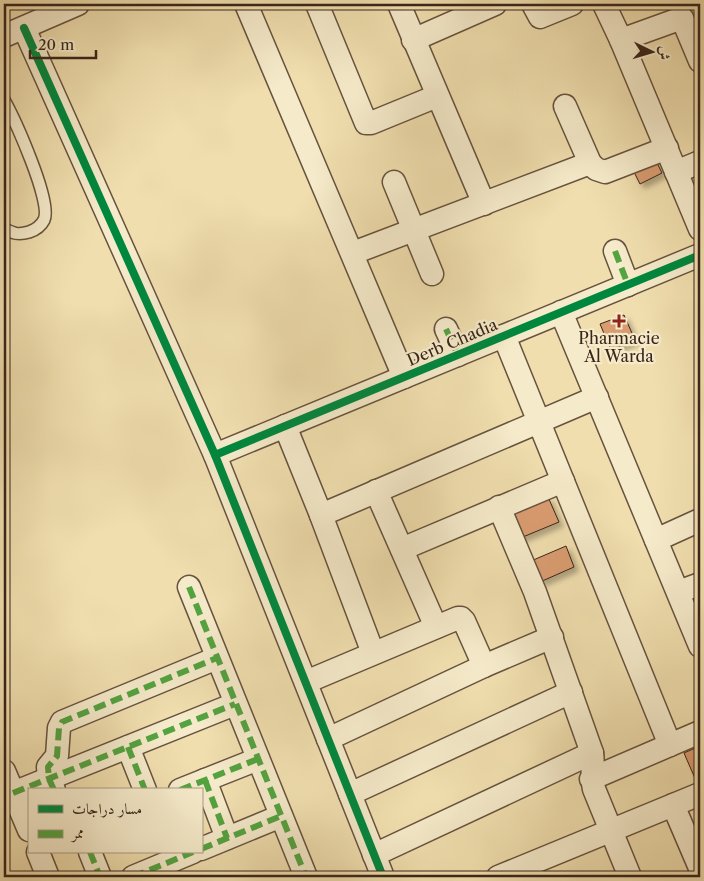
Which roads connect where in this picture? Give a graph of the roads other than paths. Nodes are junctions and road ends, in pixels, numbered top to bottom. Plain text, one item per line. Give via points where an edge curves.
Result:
1 (78, 4) edge
2 (246, 4) edge
3 (317, 4) edge
4 (398, 4) edge
5 (495, 4) edge
6 (534, 4) edge
7 (572, 4) edge
8 (604, 4) edge
9 (695, 31) edge
10 (14, 32) edge
11 (413, 40) junction
12 (621, 40) junction
13 (700, 61) edge
14 (437, 96) junction
15 (4, 100) edge
16 (565, 106) dead end
17 (667, 148) junction
18 (700, 162) edge
19 (590, 164) junction
20 (676, 172) junction
21 (394, 182) dead end
22 (484, 204) junction
23 (4, 228) edge
24 (700, 229) edge
25 (415, 230) junction
26 (615, 251) dead end
27 (352, 253) junction
28 (700, 255) edge
29 (432, 274) dead end
30 (628, 285) junction
31 (561, 312) junction
32 (446, 329) dead end
33 (504, 336) junction
34 (458, 355) junction
35 (404, 377) junction
36 (597, 397) junction
37 (539, 422) junction
38 (285, 426) junction
39 (215, 455) junction
40 (563, 480) junction
41 (376, 490) junction
42 (499, 508) junction
43 (321, 515) junction
44 (700, 520) edge
45 (656, 540) junction
46 (402, 549) junction
47 (700, 584) edge
48 (189, 587) dead end
49 (678, 592) junction
50 (436, 627) junction
51 (552, 637) junction
52 (700, 646) edge
53 (373, 653) junction
54 (217, 658) junction
55 (484, 666) junction
56 (306, 682) junction
57 (571, 692) junction
58 (235, 704) junction
59 (700, 732) edge
60 (328, 739) junction
61 (670, 745) junction
62 (128, 747) junction
63 (592, 753) junction
64 (258, 760) junction
65 (4, 771) edge
66 (591, 778) junction
67 (205, 780) junction
68 (52, 784) edge
69 (35, 788) edge
70 (144, 788) edge
71 (185, 788) edge
72 (28, 790) edge
73 (14, 793) junction
74 (350, 794) junction
75 (700, 794) edge
76 (673, 805) junction
77 (281, 816) junction
78 (28, 828) edge
79 (611, 830) junction
80 (228, 838) junction
81 (202, 849) edge
82 (39, 854) edge
83 (91, 854) edge
84 (189, 854) edge
85 (700, 868) edge
86 (377, 870) edge
87 (141, 876) edge
88 (48, 877) edge
89 (100, 877) edge
90 (306, 877) edge
91 (498, 877) edge
92 (630, 877) edge

1 - 10 street
2 - 27 street
3 - 14 street via 366,123
4 - 11 street
5 - 11 street
6 - 7 street via 540,16
8 - 12 street
9 - 12 street via 681,18
9 - 13 street
10 - 39 street
11 - 14 street
12 - 17 street
14 - 22 street
15 - 23 lane via 25,146 46,209 45,220 37,228 17,234
16 - 19 street
17 - 19 street via 605,172
17 - 20 street
18 - 20 street
19 - 22 street
20 - 24 street
21 - 25 street
22 - 25 street
25 - 27 street
25 - 29 street
26 - 30 street
27 - 35 street
28 - 30 street, Derb Chadia
30 - 31 street, Derb Chadia
31 - 33 street, Derb Chadia
31 - 36 street
32 - 34 street
33 - 34 street, Derb Chadia
33 - 37 street
34 - 35 street, Derb Chadia
35 - 38 street, Derb Chadia
36 - 37 street
36 - 45 street
37 - 40 street
37 - 41 street
38 - 39 street, Derb Chadia
38 - 43 street
39 - 56 street
40 - 42 street
40 - 61 street
41 - 43 street
41 - 46 street
42 - 46 street
42 - 51 street
43 - 53 street
44 - 45 street
45 - 49 street
46 - 50 street
47 - 49 street
48 - 54 street
49 - 52 street
50 - 53 street
50 - 55 street via 462,619
51 - 55 street
51 - 57 street
53 - 56 street
54 - 58 street
54 - 68 street via 62,722 57,756 48,767
55 - 60 street
56 - 60 street
57 - 63 street
57 - 74 street
58 - 62 street
58 - 64 street
59 - 61 street
60 - 74 street
61 - 66 street
62 - 68 street
62 - 70 street
63 - 66 street
63 - 86 street
64 - 67 street
64 - 77 street
65 - 73 street
66 - 79 street
67 - 71 street
67 - 80 street
68 - 69 street
72 - 73 street
73 - 78 street
74 - 86 street
75 - 76 street
76 - 79 street
76 - 85 street
77 - 80 street
77 - 90 street
79 - 91 street
79 - 92 street
80 - 81 street
82 - 88 street
83 - 89 street
84 - 87 street

